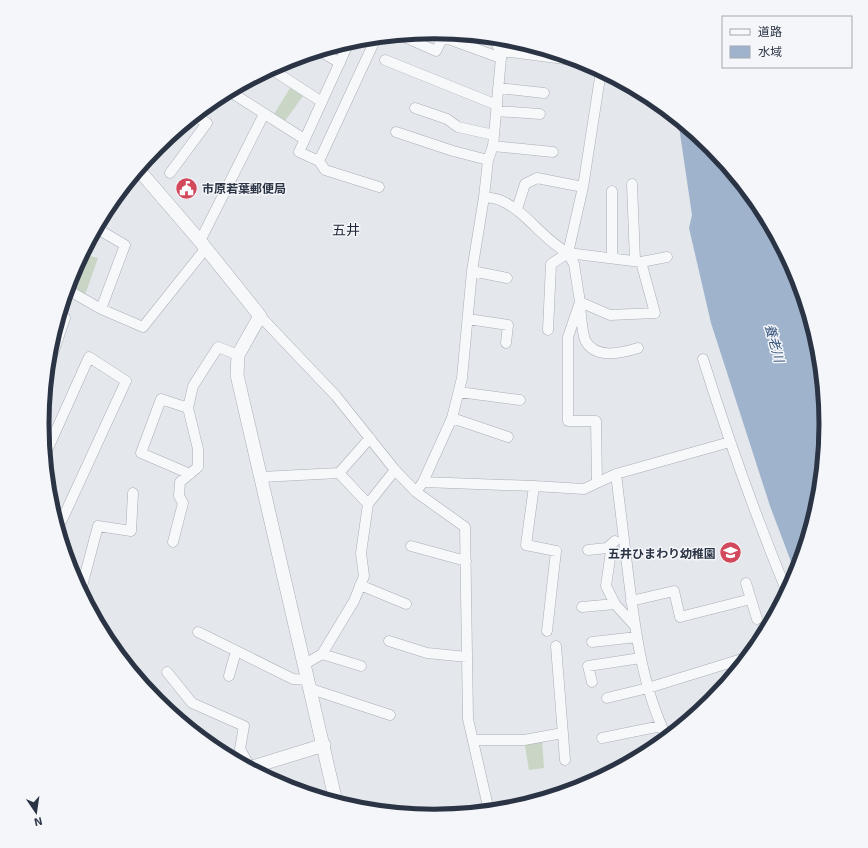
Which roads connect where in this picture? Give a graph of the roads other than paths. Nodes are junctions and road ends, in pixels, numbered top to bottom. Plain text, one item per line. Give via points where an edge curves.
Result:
1 (438, 39) edge
2 (411, 40) edge
3 (458, 40) edge
4 (373, 44) edge
5 (496, 44) edge
6 (504, 45) edge
7 (346, 49) edge
8 (326, 54) edge
9 (502, 54) junction
10 (558, 59) edge
11 (385, 60) dead end
12 (340, 63) junction
13 (277, 73) edge
14 (599, 77) edge
15 (498, 88) junction
16 (544, 93) dead end
17 (234, 95) edge
18 (322, 102) junction
19 (415, 108) dead end
20 (497, 108) junction
21 (264, 114) junction
22 (540, 114) dead end
23 (200, 119) edge
24 (396, 132) dead end
25 (494, 135) junction
26 (304, 139) junction
27 (494, 146) junction
28 (553, 152) dead end
29 (488, 160) junction
30 (319, 161) junction
31 (170, 173) dead end
32 (142, 174) edge
33 (632, 184) dead end
34 (379, 187) dead end
35 (583, 187) junction
36 (612, 191) dead end
37 (484, 197) junction
38 (517, 209) junction
39 (101, 231) edge
40 (203, 244) junction
41 (568, 253) junction
42 (667, 257) dead end
43 (612, 258) junction
44 (638, 261) junction
45 (472, 271) junction
46 (507, 278) dead end
47 (72, 292) edge
48 (580, 302) junction
49 (101, 309) junction
50 (260, 316) junction
51 (64, 317) edge
52 (468, 319) junction
53 (548, 330) dead end
54 (60, 334) edge
55 (506, 343) dead end
56 (638, 348) dead end
57 (238, 354) junction
58 (703, 359) dead end
59 (459, 392) junction
60 (520, 400) dead end
61 (188, 408) junction
62 (452, 418) junction
63 (370, 438) junction
64 (508, 438) dead end
65 (730, 442) junction
66 (50, 444) edge
67 (395, 470) junction
68 (339, 472) junction
69 (190, 474) junction
70 (616, 474) junction
71 (261, 477) junction
72 (423, 482) junction
73 (597, 483) junction
74 (534, 486) junction
75 (416, 492) junction
76 (134, 493) dead end
77 (368, 504) junction
78 (61, 520) edge
79 (623, 535) junction
80 (173, 542) dead end
81 (612, 544) junction
82 (411, 546) dead end
83 (588, 550) dead end
84 (466, 561) junction
85 (83, 582) edge
86 (746, 583) dead end
87 (784, 584) edge
88 (360, 585) junction
89 (751, 599) junction
90 (631, 600) junction
91 (406, 604) dead end
92 (615, 604) junction
93 (582, 607) dead end
94 (757, 619) dead end
95 (634, 626) junction
96 (548, 631) dead end
97 (198, 632) dead end
98 (637, 637) junction
99 (389, 642) dead end
100 (592, 642) dead end
101 (556, 646) dead end
102 (236, 651) junction
103 (322, 654) junction
104 (467, 657) junction
105 (641, 658) junction
106 (736, 662) edge
107 (305, 664) junction
108 (360, 666) dead end
109 (167, 672) dead end
110 (229, 676) dead end
111 (592, 682) dead end
112 (310, 685) junction
113 (648, 688) junction
114 (607, 698) dead end
115 (390, 715) dead end
116 (661, 726) junction
117 (664, 732) edge
118 (563, 733) junction
119 (602, 738) dead end
120 (473, 740) junction
121 (324, 745) junction
122 (246, 760) edge
123 (565, 760) dead end
124 (256, 765) edge
125 (335, 796) edge
126 (488, 805) edge

1 - 2 street via 436,51
3 - 9 street
4 - 30 street
5 - 9 street
6 - 9 street
7 - 12 street
8 - 12 street
9 - 10 street
9 - 15 street
11 - 20 street
12 - 18 street
13 - 18 street
14 - 35 street
15 - 16 street
15 - 20 street
17 - 21 street
18 - 26 street
19 - 25 street via 447,119 458,127
20 - 22 street
20 - 25 street
21 - 26 street
21 - 40 street
23 - 31 street via 207,123
24 - 29 street
25 - 27 street
26 - 30 street via 299,152
27 - 28 street
27 - 29 street
29 - 37 street
30 - 34 street via 325,170
32 - 40 street
33 - 44 street
35 - 38 street via 538,178 525,184
35 - 41 street
36 - 43 street
37 - 38 street via 501,200
37 - 45 street
38 - 41 street via 559,248
39 - 49 street via 125,245
40 - 49 street via 143,327
40 - 50 street
41 - 43 street
41 - 48 street via 574,264
41 - 53 street via 551,264
42 - 44 street
43 - 44 street
44 - 48 street via 655,313 610,315
45 - 46 street
45 - 52 street
47 - 49 street
48 - 56 street via 586,340 593,349 604,354
48 - 73 street via 568,337 568,421 596,421
50 - 57 street
50 - 63 street via 336,396
51 - 54 street
52 - 55 street via 508,325
52 - 59 street
57 - 61 street via 218,347 193,386
57 - 71 street via 237,376
58 - 65 street
59 - 60 street
59 - 62 street
61 - 69 street via 198,449 198,467
61 - 69 street via 161,399 141,453
62 - 64 street
62 - 72 street
63 - 67 street
63 - 68 street
65 - 70 street
65 - 87 street
66 - 78 street via 89,357 126,380
67 - 75 street
67 - 77 street
68 - 71 street
68 - 77 street
69 - 80 street via 180,482 183,503
70 - 73 street
70 - 79 street
71 - 107 street
72 - 74 street
72 - 75 street
73 - 74 street via 584,489
74 - 96 street via 526,545 556,551
75 - 84 street via 465,527
76 - 85 street via 131,531 98,526
77 - 88 street via 361,553 364,576
79 - 81 street
79 - 90 street
81 - 83 street via 607,548
81 - 92 street via 606,586
82 - 84 street
84 - 104 street
86 - 89 street
88 - 91 street
88 - 103 street
89 - 90 street via 680,617 674,591
89 - 94 street
90 - 95 street
92 - 93 street
92 - 95 street
95 - 98 street
97 - 102 street
98 - 100 street
98 - 105 street
99 - 104 street via 427,653
101 - 118 street
102 - 110 street
102 - 112 street via 293,680
103 - 107 street
103 - 108 street
104 - 120 street via 468,719
105 - 111 street via 588,666
105 - 113 street
106 - 113 street
107 - 112 street
109 - 122 street via 192,703 244,726 240,749
112 - 115 street
112 - 121 street
113 - 114 street
113 - 116 street
116 - 117 street
116 - 119 street
118 - 120 street via 524,740
118 - 123 street
120 - 126 street
121 - 124 street
121 - 125 street

